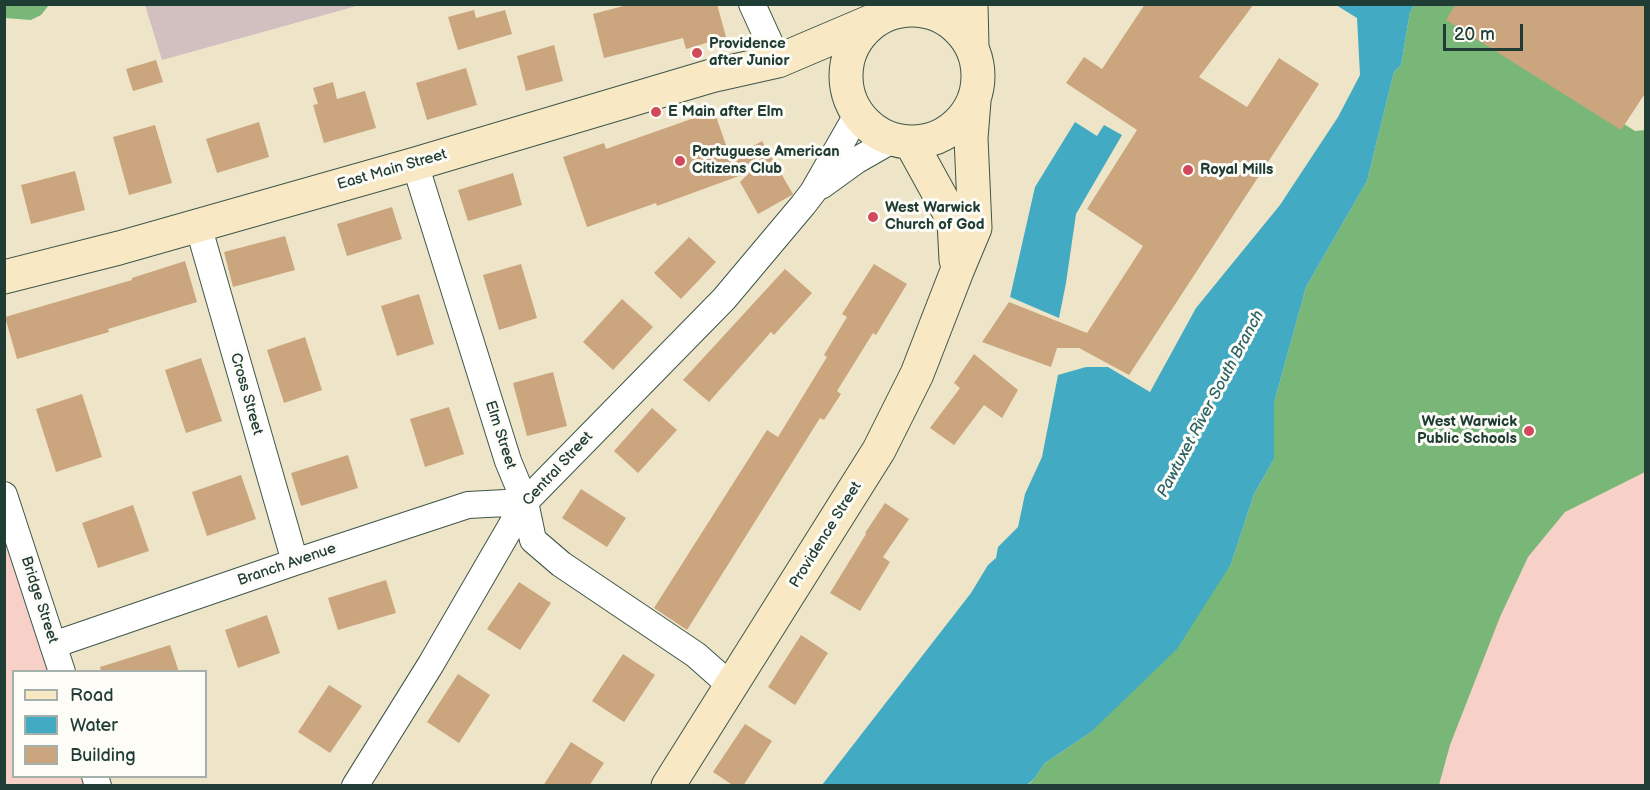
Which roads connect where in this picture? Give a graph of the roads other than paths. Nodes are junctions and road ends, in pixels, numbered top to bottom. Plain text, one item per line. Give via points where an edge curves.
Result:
1 (752, 4) edge
2 (971, 4) edge
3 (918, 7) edge
4 (879, 18) junction
5 (972, 47) junction
6 (778, 61) junction
7 (974, 100) junction
8 (853, 106) junction
9 (902, 141) junction
10 (415, 164) junction
11 (813, 192) junction
12 (198, 225) junction
13 (957, 271) junction
14 (4, 278) edge
15 (4, 495) edge
16 (525, 502) junction
17 (295, 562) junction
18 (53, 645) junction
19 (61, 670) edge
20 (731, 686) junction
21 (355, 786) edge
22 (668, 786) edge

1 - 6 street
2 - 5 main road
3 - 4 main road
3 - 5 main road via 948,20
4 - 6 main road, East Main Street
4 - 8 main road via 861,32 849,52 845,74
5 - 7 main road via 978,64
6 - 8 main road, East Main Street via 811,66
6 - 10 main road, East Main Street via 711,76
7 - 9 main road via 964,118 949,131 931,140
7 - 13 main road, Providence Street via 971,138 975,228
8 - 9 main road via 873,130
8 - 11 street
9 - 11 street via 857,160
9 - 13 main road, Providence Street via 954,221
10 - 12 main road, East Main Street
10 - 16 street, Elm Street via 508,461
11 - 16 street, Central Street via 724,299
12 - 14 main road, East Main Street
12 - 17 street, Cross Street
13 - 20 main road, Providence Street via 917,374 879,450
15 - 18 street, Bridge Street
16 - 17 street, Branch Avenue via 468,505
16 - 20 street, Elm Street via 533,540 561,564 696,655
16 - 21 street, Central Street
17 - 18 street, Branch Avenue
18 - 19 street, Bridge Street
20 - 22 main road, Providence Street

